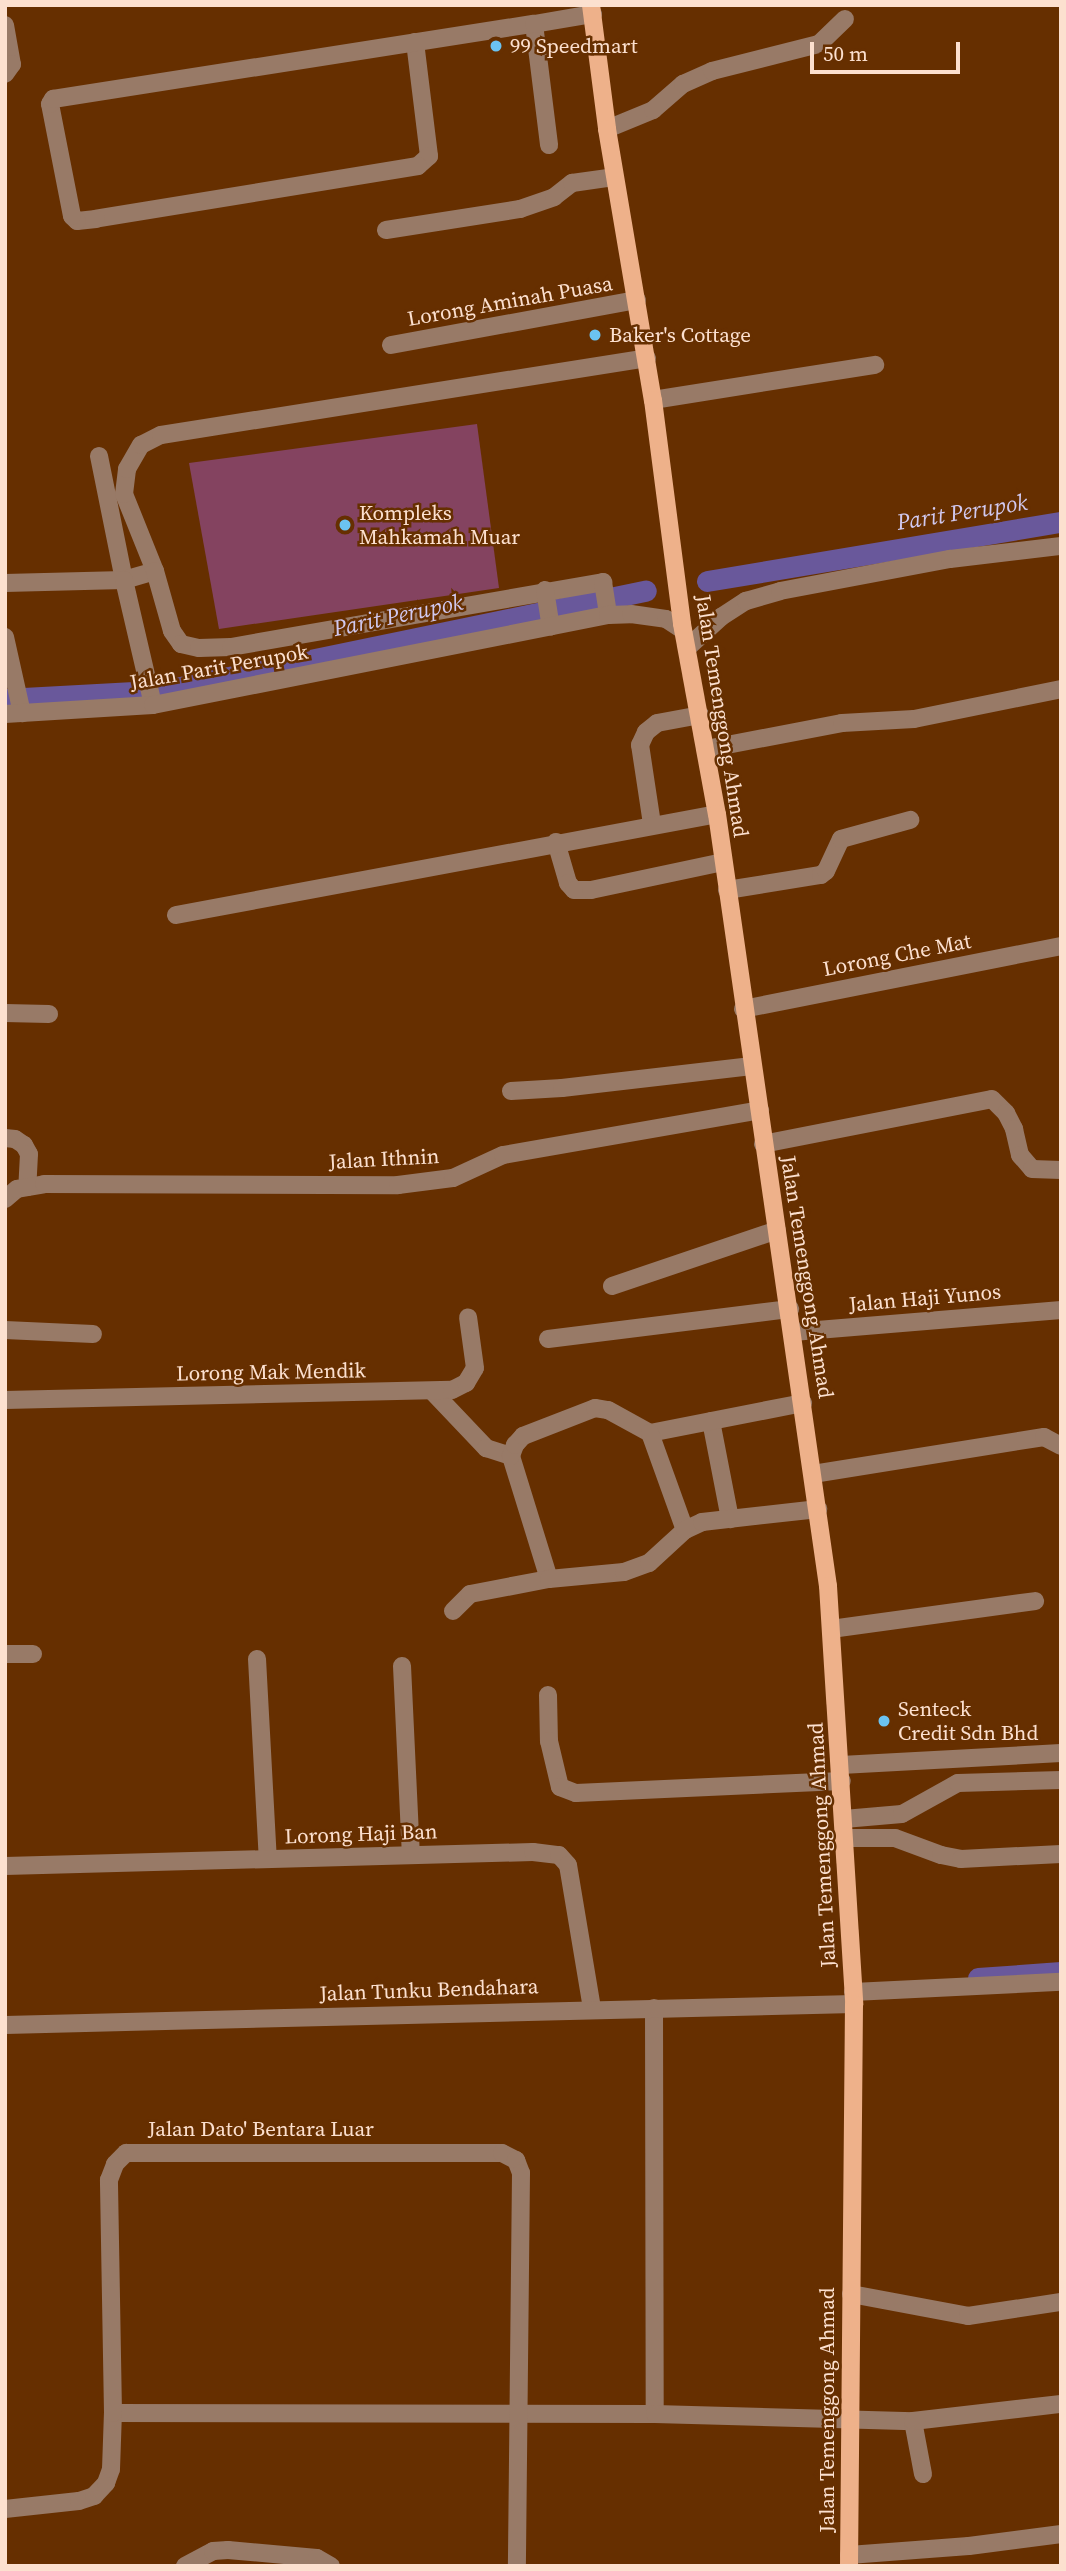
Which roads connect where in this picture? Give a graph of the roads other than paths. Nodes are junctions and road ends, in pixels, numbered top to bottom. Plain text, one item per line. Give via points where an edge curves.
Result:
1 (592, 10) edge
2 (845, 19) dead end
3 (534, 24) junction
4 (5, 26) edge
5 (415, 42) junction
6 (5, 74) edge
7 (607, 129) junction
8 (549, 145) dead end
9 (614, 177) junction
10 (386, 230) dead end
11 (637, 300) junction
12 (391, 345) dead end
13 (647, 358) junction
14 (875, 365) dead end
15 (653, 400) junction
16 (99, 456) dead end
17 (1061, 546) edge
18 (155, 570) junction
19 (124, 580) junction
20 (5, 583) edge
21 (545, 590) junction
22 (608, 615) junction
23 (551, 627) junction
24 (5, 637) edge
25 (685, 639) junction
26 (1061, 689) edge
27 (153, 705) junction
28 (14, 714) edge
29 (700, 715) junction
30 (706, 749) junction
31 (716, 814) junction
32 (910, 820) dead end
33 (652, 824) junction
34 (556, 842) junction
35 (723, 862) junction
36 (727, 890) junction
37 (176, 915) dead end
38 (1061, 946) edge
39 (743, 1009) junction
40 (5, 1013) edge
41 (49, 1014) dead end
42 (752, 1066) junction
43 (511, 1091) dead end
44 (760, 1110) junction
45 (5, 1138) edge
46 (763, 1144) junction
47 (1061, 1170) edge
48 (27, 1187) junction
49 (5, 1199) edge
50 (777, 1230) junction
51 (612, 1286) dead end
52 (790, 1309) junction
53 (1061, 1310) edge
54 (468, 1317) dead end
55 (5, 1329) edge
56 (793, 1332) junction
57 (93, 1334) dead end
58 (548, 1339) dead end
59 (432, 1391) junction
60 (5, 1400) edge
61 (803, 1403) junction
62 (711, 1421) junction
63 (650, 1433) junction
64 (1061, 1446) edge
65 (511, 1456) junction
66 (813, 1474) junction
67 (818, 1509) junction
68 (730, 1519) junction
69 (685, 1530) junction
70 (549, 1579) junction
71 (1035, 1601) dead end
72 (453, 1611) dead end
73 (831, 1629) junction
74 (5, 1654) edge
75 (33, 1654) dead end
76 (257, 1659) dead end
77 (402, 1666) dead end
78 (548, 1695) dead end
79 (1061, 1754) edge
80 (842, 1773) junction
81 (1061, 1780) edge
82 (844, 1819) junction
83 (846, 1838) junction
84 (1061, 1854) edge
85 (411, 1855) junction
86 (268, 1859) junction
87 (5, 1866) edge
88 (1061, 1982) edge
89 (854, 1998) junction
90 (654, 2008) junction
91 (592, 2009) junction
92 (5, 2025) edge
93 (851, 2294) junction
94 (1061, 2302) edge
95 (1061, 2404) edge
96 (113, 2413) junction
97 (518, 2414) junction
98 (655, 2414) junction
99 (849, 2417) junction
100 (913, 2421) junction
101 (923, 2474) dead end
102 (5, 2509) edge
103 (1061, 2534) edge
104 (849, 2560) edge
105 (185, 2566) edge
106 (331, 2566) edge
107 (517, 2566) edge

1 - 3 street
1 - 7 main road, Jalan Temenggong Ahmad
2 - 7 street via 819,44 712,71 683,84 646,113
3 - 5 street
3 - 8 street
4 - 6 street via 12,64
5 - 5 street via 53,99 50,104 72,216 77,221 96,219 418,166 429,156
7 - 9 main road, Jalan Temenggong Ahmad
9 - 10 street via 572,183 554,197 520,209
9 - 11 main road, Jalan Temenggong Ahmad
11 - 12 street, Lorong Aminah Puasa
11 - 13 main road, Jalan Temenggong Ahmad
13 - 15 main road, Jalan Temenggong Ahmad
13 - 18 street via 161,435 141,445 127,469 124,494
14 - 15 street
15 - 25 main road, Jalan Temenggong Ahmad
16 - 19 street
17 - 25 street via 950,559 780,592 746,601
18 - 19 street
18 - 21 street via 172,631 181,644 199,648 294,637
19 - 20 street
19 - 27 street
21 - 22 street via 603,582
21 - 23 street
22 - 23 street, Jalan Parit Perupok
22 - 25 street, Jalan Parit Perupok via 666,619
23 - 27 street, Jalan Parit Perupok
24 - 28 street
25 - 29 main road, Jalan Temenggong Ahmad
26 - 30 street via 914,719 842,723
27 - 28 street, Jalan Parit Perupok
29 - 30 main road, Jalan Temenggong Ahmad
29 - 33 street via 657,723 646,732 640,746
30 - 31 main road, Jalan Temenggong Ahmad
31 - 33 street
31 - 35 main road, Jalan Temenggong Ahmad
32 - 36 street via 841,839 821,875
33 - 34 street
34 - 35 street via 568,883 575,890
34 - 37 street
35 - 36 main road, Jalan Temenggong Ahmad
36 - 39 main road, Jalan Temenggong Ahmad
38 - 39 street, Lorong Che Mat
39 - 42 main road, Jalan Temenggong Ahmad
40 - 41 street
42 - 43 street
42 - 44 main road, Jalan Temenggong Ahmad
44 - 46 main road, Jalan Temenggong Ahmad
44 - 48 street, Jalan Ithnin via 503,1155 453,1178 398,1185
45 - 48 street via 15,1139 29,1154
46 - 47 street via 992,1099 1006,1113 1020,1155 1032,1169
46 - 50 main road, Jalan Temenggong Ahmad
48 - 49 street, Jalan Ithnin
50 - 51 street
50 - 52 main road, Jalan Temenggong Ahmad
52 - 56 main road, Jalan Temenggong Ahmad
52 - 58 street
53 - 56 street, Jalan Haji Yunos
54 - 59 street, Lorong Mak Mendik via 475,1368 466,1383 452,1390
55 - 57 street
56 - 61 main road, Jalan Temenggong Ahmad
59 - 60 street, Lorong Mak Mendik
59 - 65 street via 486,1448
61 - 62 street
61 - 66 main road, Jalan Temenggong Ahmad
62 - 63 street
62 - 68 street
63 - 65 street via 608,1410 595,1408 523,1436
63 - 69 street
64 - 66 street via 1044,1437
65 - 70 street
66 - 67 main road, Jalan Temenggong Ahmad
67 - 68 street
67 - 73 main road, Jalan Temenggong Ahmad
68 - 69 street via 702,1522
69 - 70 street via 649,1563 637,1568
70 - 72 street via 470,1594
71 - 73 street
73 - 80 main road, Jalan Temenggong Ahmad
74 - 75 street
76 - 86 street
77 - 85 street
78 - 80 street via 549,1741 560,1787 576,1793
79 - 80 street
80 - 82 main road, Jalan Temenggong Ahmad
81 - 82 street via 958,1783 902,1814
82 - 83 main road, Jalan Temenggong Ahmad
83 - 84 street via 895,1838 961,1859
83 - 89 main road, Jalan Temenggong Ahmad
85 - 86 street, Lorong Haji Ban
85 - 91 street, Lorong Haji Ban via 559,1855 568,1865
86 - 87 street, Lorong Haji Ban
88 - 89 street, Jalan Tunku Bendahara
89 - 90 street, Jalan Tunku Bendahara
89 - 93 main road, Jalan Temenggong Ahmad
90 - 91 street, Jalan Tunku Bendahara
90 - 98 street
91 - 92 street, Jalan Tunku Bendahara
93 - 94 street via 968,2316
93 - 99 main road, Jalan Temenggong Ahmad
95 - 100 street
96 - 97 street
96 - 97 street, Jalan Dato' Bentara Luar via 109,2180 126,2152 167,2151 502,2153 516,2160 522,2173
96 - 102 street via 111,2469 94,2496
97 - 98 street
97 - 107 street
98 - 99 street
99 - 100 street
99 - 104 main road, Jalan Temenggong Ahmad
100 - 101 street
103 - 104 street
105 - 106 street via 213,2551 228,2550 317,2558

